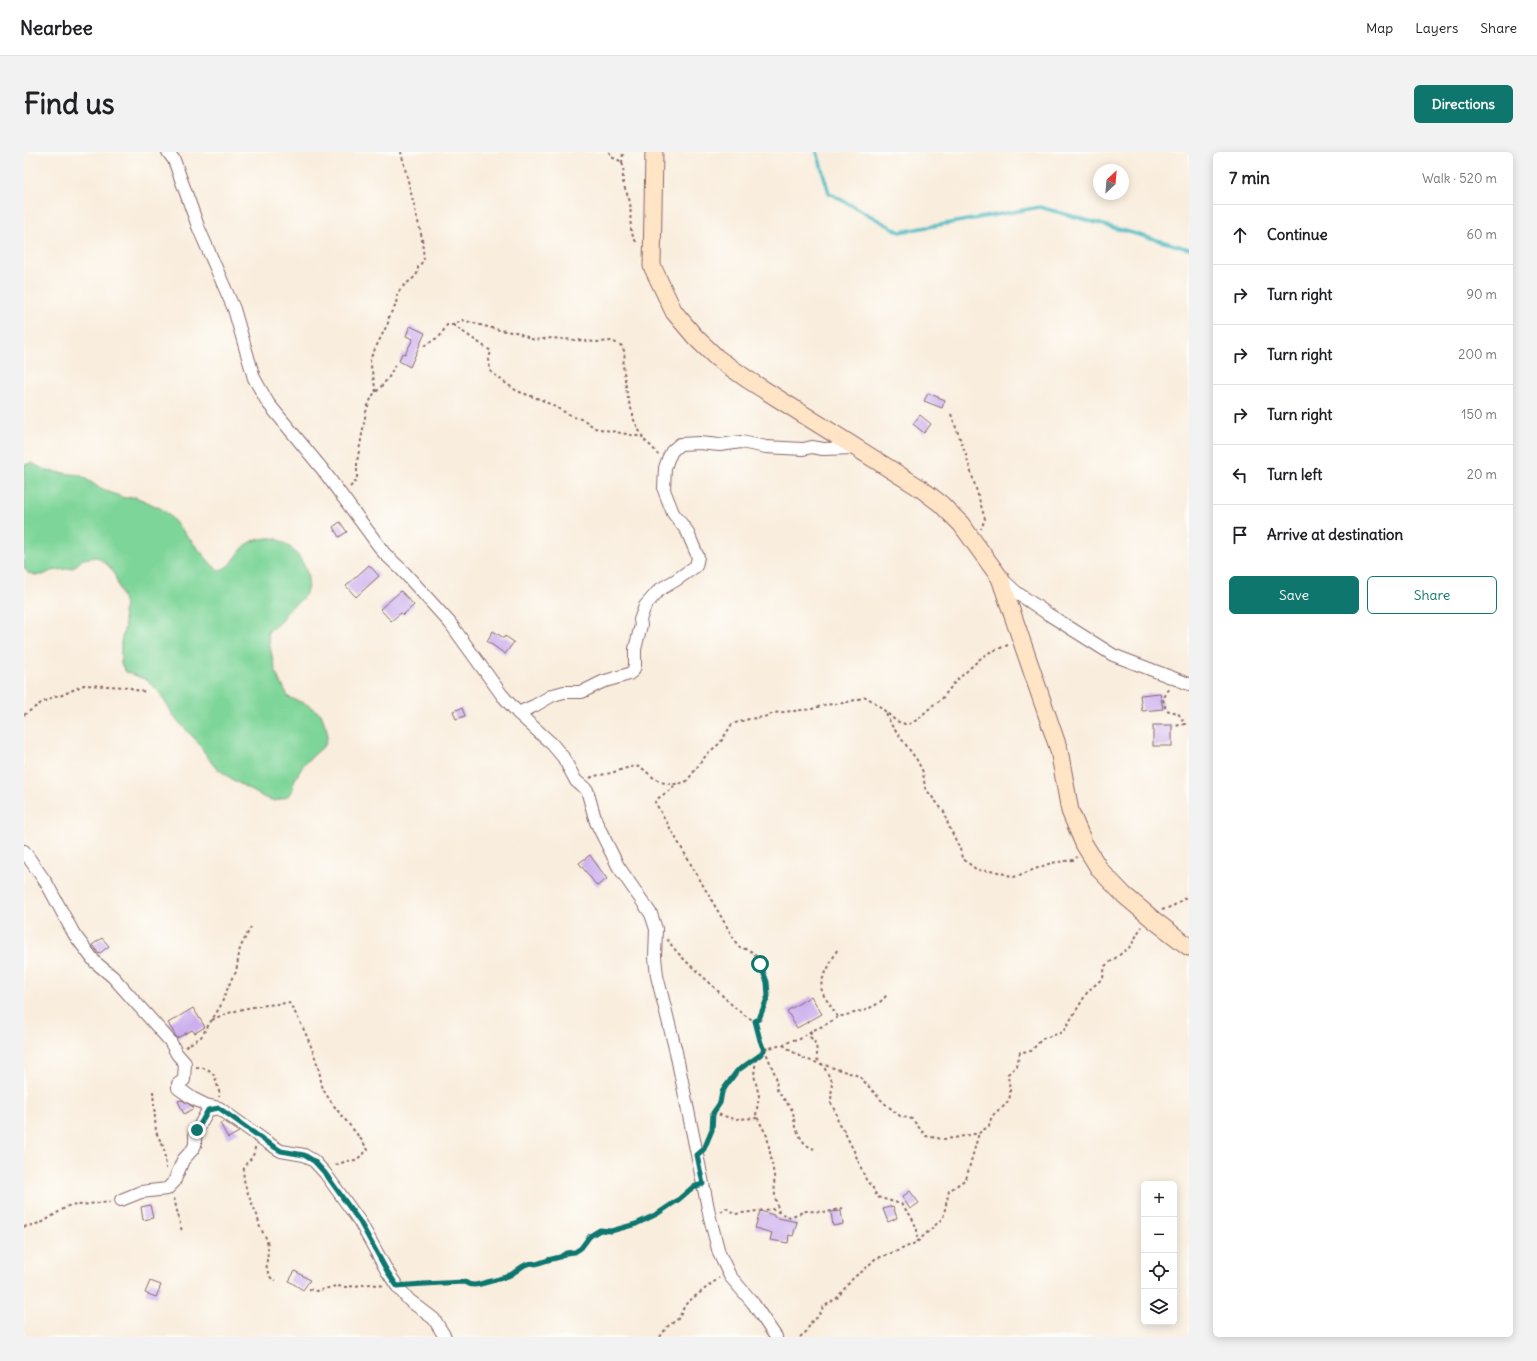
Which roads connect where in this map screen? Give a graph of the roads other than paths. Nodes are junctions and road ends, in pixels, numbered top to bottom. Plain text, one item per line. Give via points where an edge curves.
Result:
1 (168, 152) edge
2 (654, 152) edge
3 (854, 448) junction
4 (1000, 578) junction
5 (1189, 684) edge
6 (518, 713) junction
7 (24, 852) edge
8 (1189, 947) edge
9 (219, 1108) junction
10 (121, 1200) road end
11 (445, 1337) edge
12 (776, 1337) edge

1 - 6 street via 174,160 196,222 234,309 254,378 276,414 323,470 384,553 450,623
2 - 3 main road via 652,266 674,312 717,358
3 - 4 main road via 920,488 941,504 961,524
3 - 6 street via 803,449 766,447 741,442 720,445 680,444 672,451 667,461 664,490 673,513 687,531 698,557 696,566 659,590 645,606 640,620 633,671 582,692 553,695
4 - 5 street via 1048,614 1113,655
4 - 8 main road via 1059,750 1070,811 1086,848 1100,870 1124,895
6 - 12 street via 552,744 563,757 576,781 587,790 596,822 618,866 651,914 656,929 657,976 676,1052 719,1254 730,1276 753,1303
7 - 9 street via 47,884 74,934 95,962 113,977 170,1041 185,1063 184,1080 178,1084 178,1088 206,1105
9 - 10 street via 205,1113 195,1134 193,1149 183,1160 171,1186 167,1189 141,1192
9 - 11 street via 281,1151 304,1155 314,1161 360,1222 398,1288 434,1319

